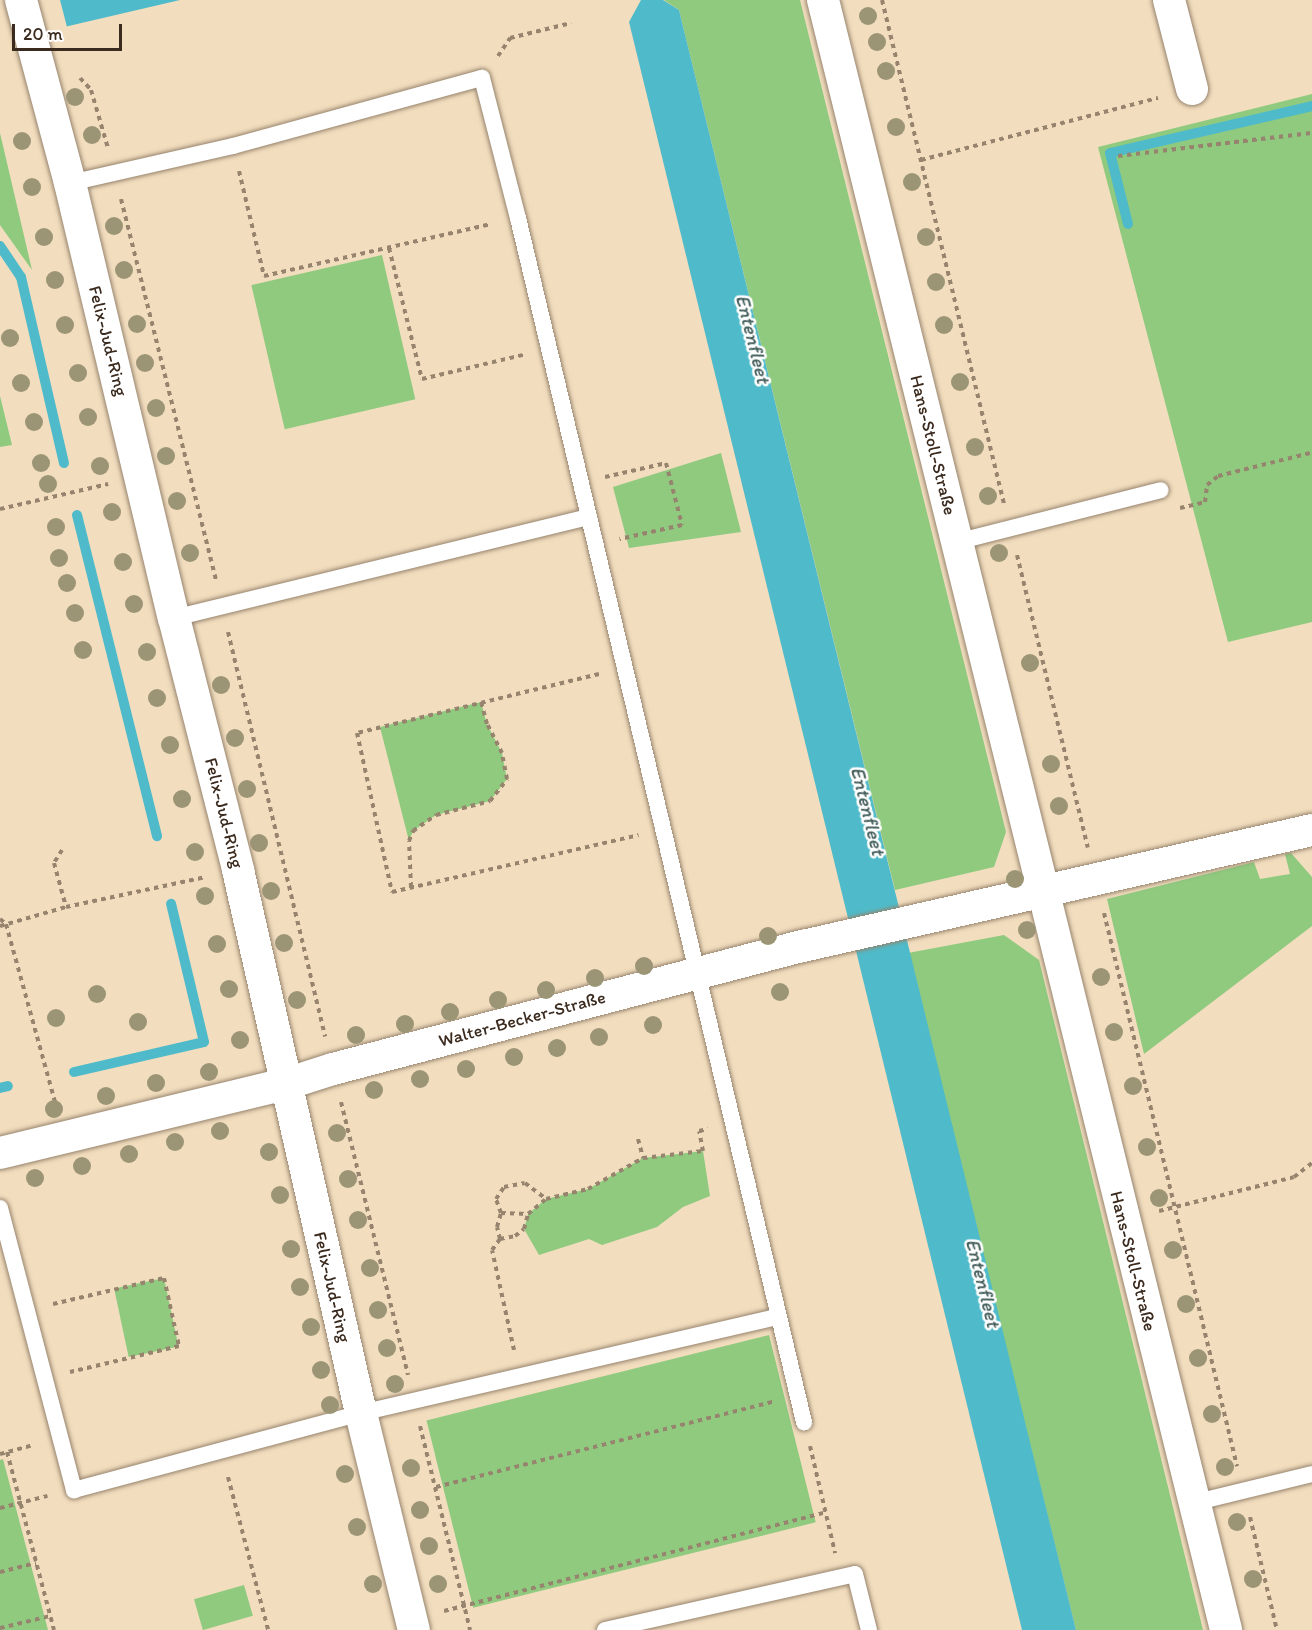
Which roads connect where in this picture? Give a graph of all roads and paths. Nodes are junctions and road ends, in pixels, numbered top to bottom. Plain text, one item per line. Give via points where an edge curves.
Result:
1 (21, 0) edge
2 (823, 0) edge
3 (882, 0) edge
4 (1169, 0) edge
5 (571, 23) dead end
6 (77, 75) dead end
7 (482, 78) junction
8 (1192, 89) joint
9 (1312, 133) edge
10 (1118, 156) dead end
11 (114, 172) junction
12 (70, 183) junction
13 (246, 197) dead end
14 (462, 231) dead end
15 (389, 248) junction
16 (496, 362) dead end
17 (1311, 452) edge
18 (141, 476) junction
19 (581, 483) junction
20 (1161, 490) joint
21 (0, 509) edge
22 (589, 517) junction
23 (956, 542) junction
24 (596, 545) junction
25 (222, 606) junction
26 (174, 618) junction
27 (573, 679) dead end
28 (481, 702) junction
29 (1312, 830) edge
30 (617, 840) dead end
31 (62, 850) dead end
32 (238, 870) junction
33 (411, 887) junction
34 (1045, 890) junction
35 (66, 907) junction
36 (0, 919) edge
37 (6, 924) junction
38 (0, 926) edge
39 (696, 973) junction
40 (333, 1069) junction
41 (286, 1084) junction
42 (65, 1138) junction
43 (638, 1139) dead end
44 (703, 1151) dead end
45 (0, 1153) edge
46 (643, 1158) junction
47 (1312, 1163) edge
48 (546, 1199) junction
49 (0, 1208) edge
50 (501, 1213) junction
51 (528, 1214) junction
52 (1123, 1220) junction
53 (500, 1239) junction
54 (27, 1310) junction
55 (777, 1317) junction
56 (508, 1326) dead end
57 (46, 1378) junction
58 (797, 1396) junction
59 (414, 1401) junction
60 (361, 1413) junction
61 (804, 1422) joint
62 (60, 1438) junction
63 (221, 1451) junction
64 (7, 1452) junction
65 (0, 1454) edge
66 (1312, 1474) edge
67 (436, 1487) junction
68 (74, 1490) junction
69 (21, 1503) junction
70 (1193, 1503) junction
71 (0, 1508) edge
72 (826, 1512) junction
73 (36, 1563) junction
74 (0, 1572) edge
75 (841, 1577) junction
76 (465, 1606) junction
77 (50, 1616) junction
78 (413, 1624) edge
79 (0, 1628) edge
80 (54, 1630) edge
81 (268, 1630) edge
82 (470, 1630) edge
83 (605, 1630) edge
84 (869, 1630) edge
85 (1226, 1630) edge

1 - 12 street, Felix-Jud-Ring
2 - 23 street, Hans-Stoll-Straße
3 - 8 path via 921,160
4 - 8 street
5 - 7 path via 510,38
6 - 11 path via 91,90
7 - 11 lane via 233,146
7 - 19 lane
9 - 10 path
11 - 12 lane
11 - 25 path
12 - 18 street, Felix-Jud-Ring
13 - 15 path via 264,276
14 - 15 path
15 - 16 path via 422,379
17 - 20 path via 1218,476 1207,485 1205,502 1196,506 1174,509
18 - 21 path
18 - 26 street, Felix-Jud-Ring
19 - 22 lane
19 - 24 path via 666,463 682,525
20 - 23 lane
22 - 24 lane
22 - 25 lane
23 - 34 street, Hans-Stoll-Straße
24 - 39 lane
25 - 26 lane
25 - 40 path
26 - 32 street, Felix-Jud-Ring
27 - 28 path
28 - 33 path via 502,753 507,779 490,801 436,815 413,831 409,841
28 - 33 path via 357,733 392,892
29 - 34 street
30 - 33 path
31 - 35 path via 54,864
32 - 35 path
32 - 41 street, Felix-Jud-Ring
34 - 39 street, Walter-Becker-Straße
34 - 52 street, Hans-Stoll-Straße
35 - 37 path
36 - 37 path
37 - 38 path
37 - 42 path
39 - 40 street, Walter-Becker-Straße
39 - 55 lane
40 - 41 street, Walter-Becker-Straße
40 - 59 path
41 - 42 street, Walter-Becker-Straße
41 - 60 street, Felix-Jud-Ring
42 - 45 street, Walter-Becker-Straße
43 - 46 path
44 - 46 path
46 - 48 path via 588,1189
47 - 52 path via 1294,1177
48 - 50 path via 525,1183 504,1187 496,1199
48 - 51 path
49 - 54 lane
50 - 51 path
50 - 53 path via 496,1227
51 - 53 path via 524,1229
52 - 70 street, Hans-Stoll-Straße
53 - 56 path via 492,1250
54 - 57 lane
54 - 57 path via 164,1278 179,1346
55 - 58 lane
55 - 59 lane
57 - 62 lane
58 - 61 lane
58 - 67 path
59 - 60 lane
59 - 67 path
60 - 63 lane
60 - 78 street, Felix-Jud-Ring
61 - 72 path
62 - 64 path
62 - 68 lane
63 - 68 lane
63 - 81 path
64 - 65 path
64 - 69 path
66 - 70 lane
67 - 76 path
68 - 69 path
69 - 71 path
69 - 73 path
70 - 85 street, Hans-Stoll-Straße
72 - 75 path
72 - 76 path
73 - 74 path
73 - 77 path
75 - 83 lane
75 - 84 lane via 855,1574
76 - 78 path
76 - 82 path
77 - 79 path
77 - 80 path

